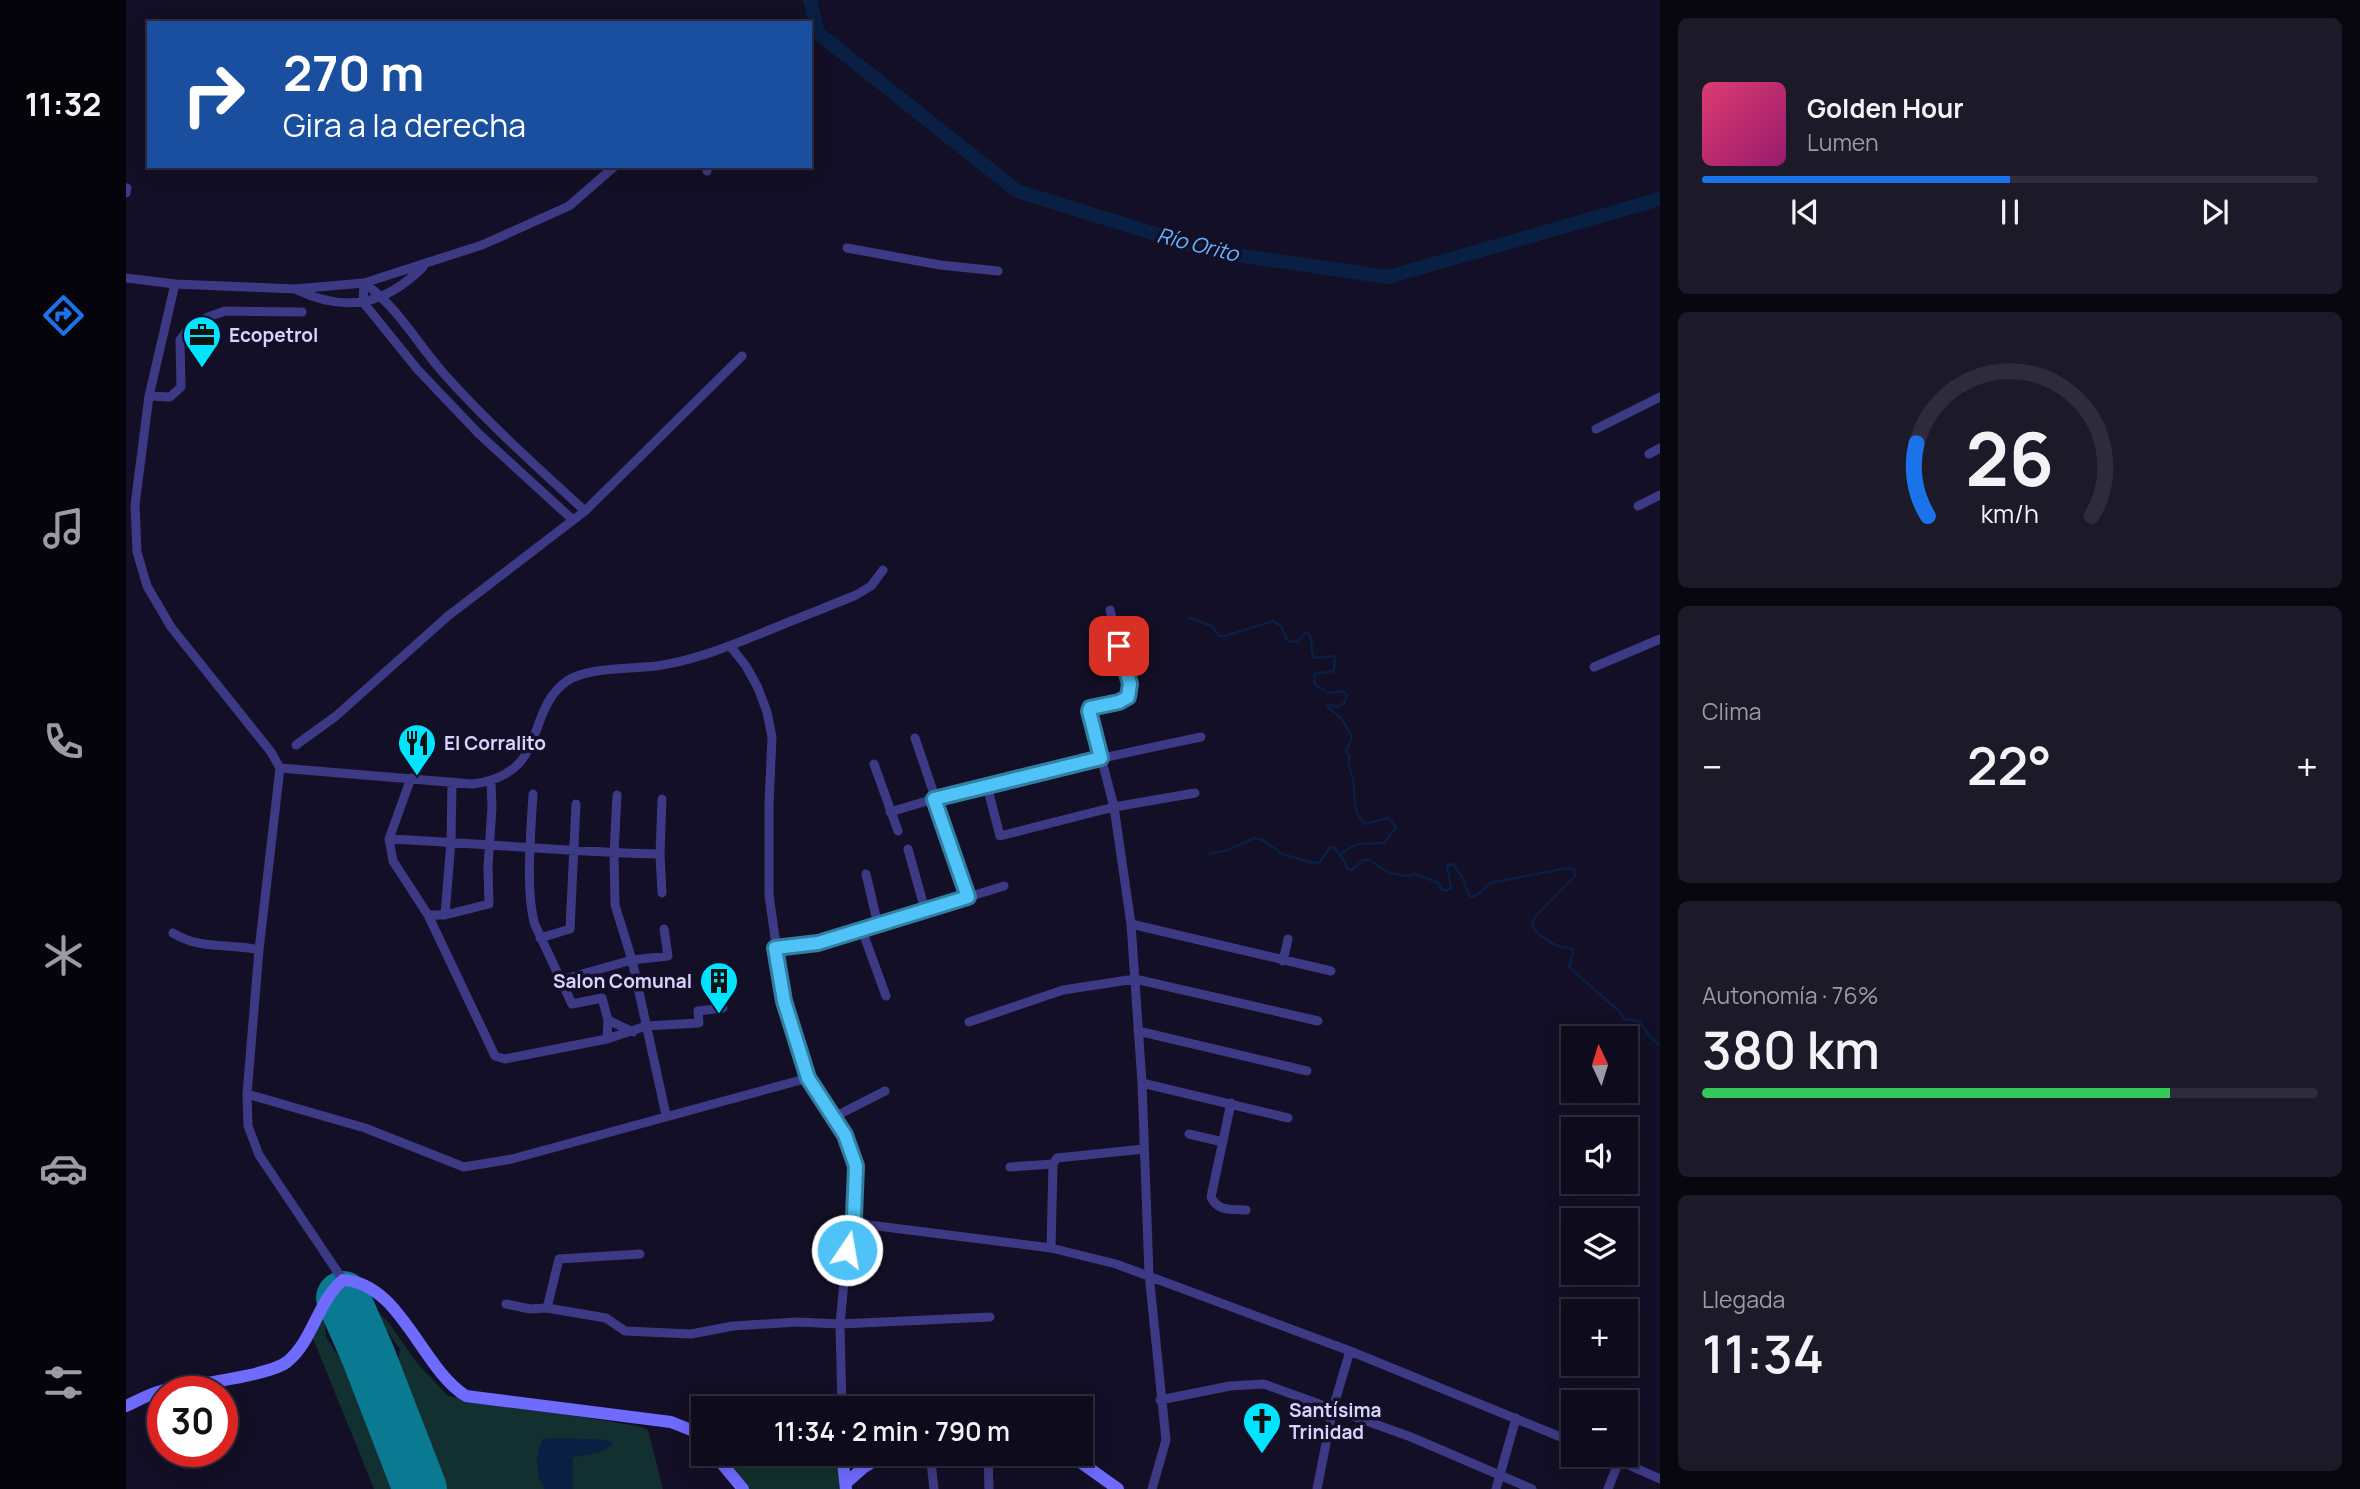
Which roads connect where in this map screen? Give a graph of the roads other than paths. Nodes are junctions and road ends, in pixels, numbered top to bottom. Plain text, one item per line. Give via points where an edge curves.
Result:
1 (613, 168) edge
2 (847, 248) dead end
3 (426, 264) junction
4 (998, 271) dead end
5 (126, 278) edge
6 (364, 283) junction
7 (175, 284) junction
8 (295, 289) junction
9 (383, 297) junction
10 (363, 302) junction
11 (302, 312) dead end
12 (742, 356) dead end
13 (149, 396) junction
14 (1660, 397) edge
15 (488, 422) junction
16 (1596, 429) dead end
17 (479, 434) junction
18 (1660, 448) edge
19 (1649, 454) dead end
20 (1660, 495) edge
21 (1637, 506) dead end
22 (585, 511) junction
23 (573, 520) junction
24 (883, 570) dead end
25 (1110, 610) dead end
26 (1660, 639) edge
27 (730, 646) junction
28 (1594, 667) dead end
29 (1201, 737) dead end
30 (915, 738) dead end
31 (296, 745) dead end
32 (1101, 758) junction
33 (874, 764) dead end
34 (280, 768) junction
35 (411, 778) junction
36 (453, 782) junction
37 (491, 782) junction
38 (987, 786) junction
39 (1195, 793) dead end
40 (533, 794) dead end
41 (617, 795) dead end
42 (662, 799) dead end
43 (934, 799) junction
44 (576, 804) dead end
45 (1114, 807) junction
46 (890, 812) junction
47 (898, 831) dead end
48 (389, 839) junction
49 (451, 841) junction
50 (489, 846) junction
51 (530, 846) junction
52 (908, 849) dead end
53 (573, 850) junction
54 (614, 853) junction
55 (660, 854) junction
56 (866, 874) dead end
57 (1004, 886) dead end
58 (662, 893) dead end
59 (968, 897) junction
60 (925, 910) junction
61 (428, 915) junction
62 (445, 915) junction
63 (1131, 924) junction
64 (878, 925) junction
65 (664, 929) dead end
66 (862, 930) junction
67 (173, 933) dead end
68 (540, 938) junction
69 (1288, 939) dead end
70 (775, 948) junction
71 (259, 950) junction
72 (632, 960) junction
73 (1283, 961) junction
74 (1331, 971) dead end
75 (1135, 979) junction
76 (561, 980) junction
77 (886, 996) dead end
78 (723, 1008) dead end
79 (608, 1020) junction
80 (1318, 1021) dead end
81 (969, 1022) dead end
82 (646, 1026) junction
83 (1138, 1031) junction
84 (633, 1032) junction
85 (607, 1039) junction
86 (1307, 1071) dead end
87 (808, 1078) junction
88 (1142, 1083) junction
89 (885, 1091) dead end
90 (247, 1094) junction
91 (1231, 1103) junction
92 (666, 1115) junction
93 (834, 1117) junction
94 (1288, 1118) dead end
95 (1189, 1133) dead end
96 (1223, 1142) junction
97 (1144, 1149) junction
98 (1053, 1164) junction
99 (1010, 1167) dead end
100 (1246, 1210) dead end
101 (854, 1217) junction
102 (1051, 1248) junction
103 (640, 1254) dead end
104 (1149, 1274) junction
105 (342, 1280) junction
106 (506, 1304) dead end
107 (547, 1308) junction
108 (990, 1317) dead end
109 (840, 1324) junction
110 (1350, 1351) junction
111 (842, 1396) edge
112 (1160, 1400) junction
113 (126, 1406) edge
114 (1333, 1408) junction
115 (1516, 1418) junction
116 (691, 1433) edge
117 (1561, 1437) edge
118 (724, 1466) edge
119 (843, 1466) edge
120 (866, 1466) edge
121 (931, 1466) edge
122 (988, 1466) edge
123 (1085, 1466) edge
124 (1617, 1467) edge
125 (1633, 1467) edge
126 (1501, 1477) junction
127 (1660, 1479) edge
128 (846, 1486) edge
129 (743, 1489) edge
130 (934, 1489) edge
131 (989, 1489) edge
132 (1118, 1489) edge
133 (1152, 1489) edge
134 (1317, 1489) edge
135 (1496, 1489) edge
136 (1532, 1489) edge
137 (1608, 1489) edge

1 - 3 street via 569,206
2 - 4 street
3 - 6 street
3 - 9 street via 407,283
5 - 7 street
6 - 8 street
6 - 9 street
6 - 10 street
7 - 8 street
7 - 13 street
8 - 10 street via 316,299
9 - 10 street
9 - 15 street
10 - 17 street via 418,370
11 - 13 street via 215,313 180,340 181,387 170,397
12 - 22 street
13 - 34 street via 135,505 137,552 147,586 170,627
14 - 16 street
15 - 17 street
15 - 22 street
17 - 23 street
18 - 19 street
20 - 21 street
22 - 23 street
23 - 31 street via 448,616 336,716
24 - 27 street via 871,586 856,595
25 - 32 street via 1130,691 1119,702 1090,708
26 - 28 street
27 - 37 street via 681,662 569,679 556,690 529,751 515,767
27 - 70 street via 758,688 772,737 769,895
29 - 32 street
30 - 43 street
32 - 38 street
32 - 45 street
33 - 46 street
34 - 35 street
34 - 71 street
35 - 36 street
35 - 48 street
36 - 37 street
36 - 49 street
37 - 50 street
38 - 43 street
38 - 45 street via 1000,836
39 - 45 street
40 - 51 street
41 - 54 street
42 - 55 street
43 - 46 street
43 - 59 street
44 - 53 street
45 - 63 street
46 - 47 street
48 - 49 street
48 - 61 street via 393,861
49 - 50 street
49 - 62 street
50 - 51 street
50 - 62 street via 489,904
51 - 53 street
51 - 68 street via 532,913
52 - 60 street
53 - 54 street
53 - 68 street via 570,929
54 - 55 street
54 - 72 street via 615,905
55 - 58 street
56 - 64 street
57 - 59 street
59 - 60 street
60 - 64 street
61 - 62 street
61 - 85 street via 495,1056 505,1059
63 - 73 street
63 - 75 street
64 - 66 street
65 - 72 street via 668,956
66 - 70 street via 818,943
66 - 77 street
67 - 71 street via 185,941
68 - 76 street
69 - 73 street
70 - 87 street via 784,1001
71 - 90 street
72 - 76 street
72 - 82 street
73 - 74 street
75 - 80 street
75 - 81 street via 1063,990
75 - 83 street
76 - 79 street via 572,1004 602,998
78 - 82 street via 698,1011 699,1023
79 - 84 street
79 - 85 street
82 - 84 street
82 - 92 street
83 - 86 street
83 - 88 street
84 - 85 street
87 - 92 street
87 - 93 street
88 - 91 street
88 - 97 street
89 - 93 street
90 - 92 street via 365,1129 464,1167 512,1159
90 - 105 street via 248,1126 259,1155
91 - 94 street
91 - 96 street
93 - 101 street via 856,1166
95 - 96 street
96 - 100 street via 1212,1197 1215,1205 1224,1209
97 - 98 street via 1057,1158
97 - 104 street
98 - 99 street
98 - 102 street
101 - 102 street via 869,1225
101 - 109 street
102 - 104 street
103 - 107 street via 559,1259
104 - 110 street
104 - 112 street
105 - 113 main road via 288,1362 158,1392
105 - 116 main road via 368,1286 398,1313 450,1386 466,1396 671,1423
106 - 107 street
107 - 109 street via 607,1318 625,1331 691,1334 746,1325
108 - 109 street
109 - 111 street
110 - 114 street
110 - 115 street
112 - 114 street via 1264,1384
112 - 133 street via 1166,1440
114 - 126 street
114 - 134 street
115 - 117 street
115 - 126 street
118 - 129 main road
119 - 128 main road
120 - 128 main road
121 - 130 street
122 - 131 street
123 - 132 main road
124 - 137 street
125 - 127 street
126 - 135 street
126 - 136 street

